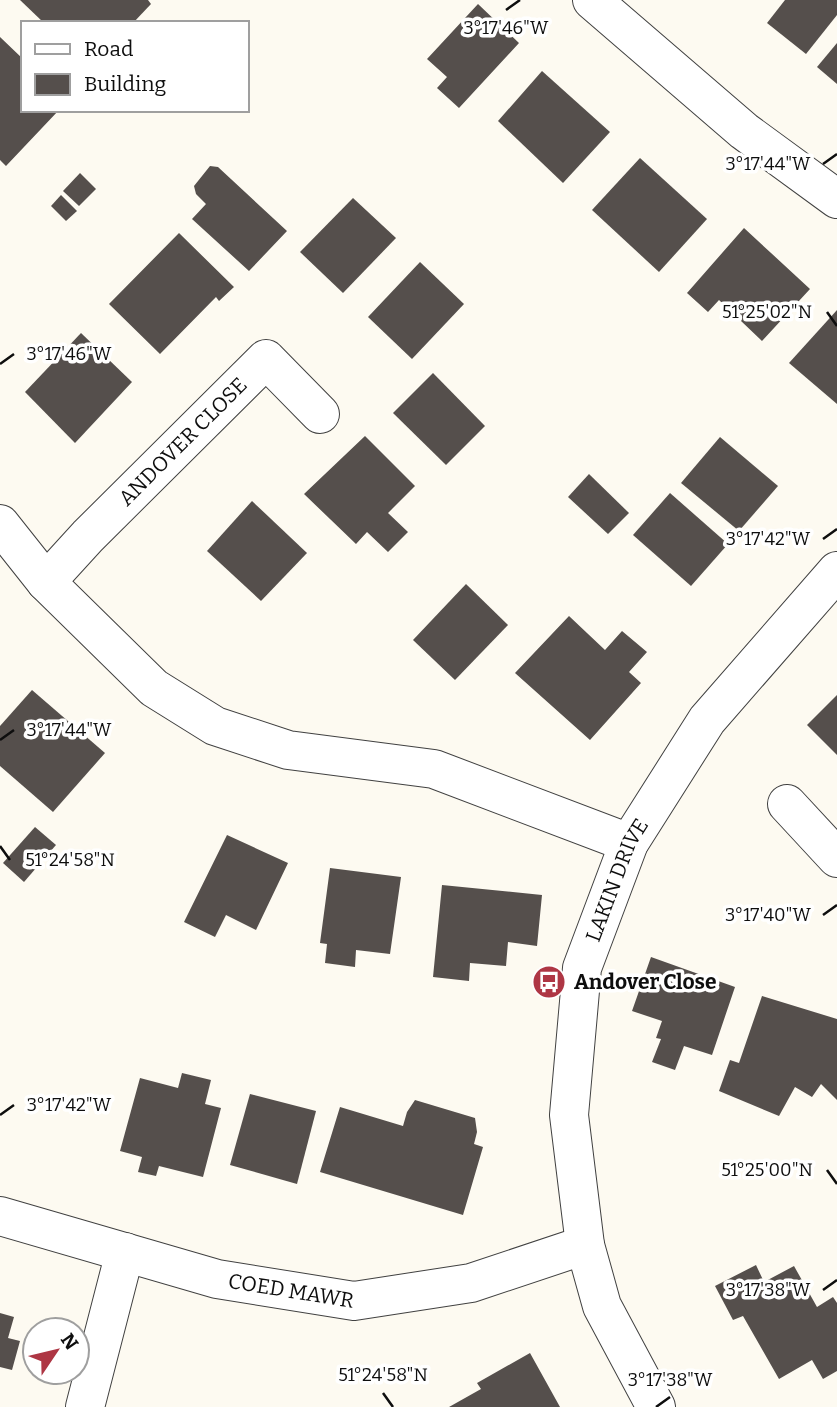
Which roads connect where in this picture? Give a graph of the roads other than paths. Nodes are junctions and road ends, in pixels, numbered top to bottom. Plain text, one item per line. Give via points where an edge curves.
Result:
1 (599, 2) edge
2 (837, 199) edge
3 (320, 414) dead end
4 (0, 524) edge
5 (837, 571) edge
6 (46, 582) junction
7 (787, 804) dead end
8 (629, 844) junction
9 (837, 858) edge
10 (0, 1216) edge
11 (585, 1245) junction
12 (124, 1252) junction
13 (85, 1407) edge
14 (656, 1407) edge

1 - 2 street via 744,131
3 - 6 street, ANDOVER CLOSE via 266,359
4 - 6 street
5 - 8 street, LAKIN DRIVE via 707,720
6 - 8 street via 154,688 215,726 288,750 434,769
7 - 9 street
8 - 11 street, LAKIN DRIVE via 582,968 569,1115
10 - 12 street, COED MAWR
11 - 12 street, COED MAWR via 471,1283 354,1301 217,1279
11 - 14 street, LAKIN DRIVE via 602,1306
12 - 13 street

